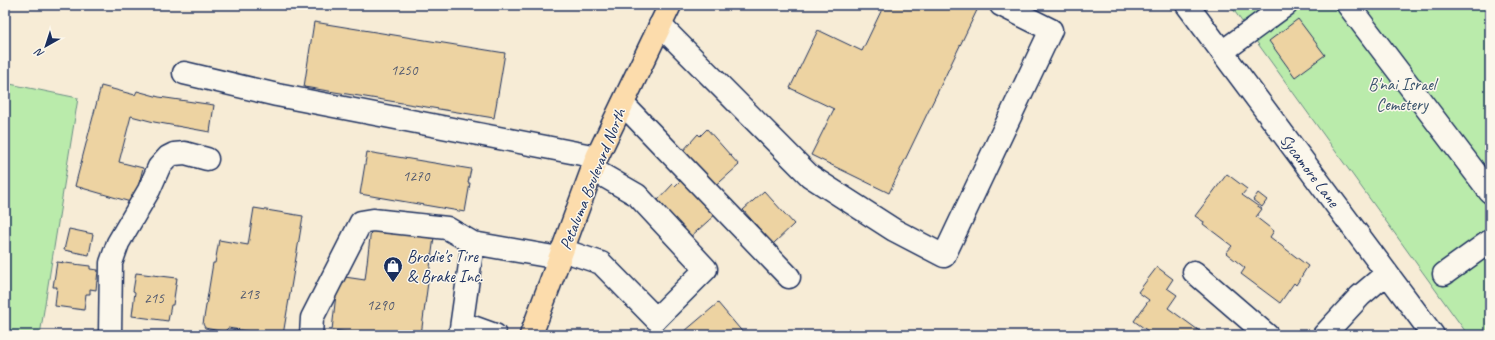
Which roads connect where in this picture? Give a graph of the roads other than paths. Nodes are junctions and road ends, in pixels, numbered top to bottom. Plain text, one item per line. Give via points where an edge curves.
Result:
1 (670, 5) edge
2 (1001, 5) edge
3 (1187, 5) edge
4 (1286, 5) edge
5 (1348, 5) edge
6 (660, 25) junction
7 (1222, 52) junction
8 (184, 73) dead end
9 (623, 104) junction
10 (207, 159) dead end
11 (595, 163) junction
12 (1490, 192) edge
13 (1490, 241) edge
14 (473, 243) junction
15 (561, 254) junction
16 (1194, 272) dead end
17 (1387, 273) junction
18 (1444, 274) dead end
19 (789, 277) dead end
20 (461, 329) edge
21 (110, 335) edge
22 (311, 335) edge
23 (495, 335) edge
24 (531, 335) edge
25 (1267, 335) edge
26 (1324, 335) edge
27 (1433, 335) edge

1 - 6 main road, Petaluma Boulevard North
2 - 6 street via 1051,30 944,256 894,230 810,176
3 - 7 street, Sycamore Lane
4 - 7 street
5 - 12 street
6 - 9 main road, Petaluma Boulevard North
7 - 17 street, Sycamore Lane
8 - 11 street
9 - 11 main road, Petaluma Boulevard North
9 - 19 street
10 - 21 street via 184,153 174,154 159,167 149,190 118,243 111,263
11 - 15 main road, Petaluma Boulevard North
11 - 15 street via 637,195 706,269 656,319 601,263
13 - 18 street
14 - 15 street
14 - 20 street
14 - 22 street via 447,228 373,220 361,222 312,318
15 - 24 main road, Petaluma Boulevard North
16 - 25 street
17 - 26 street via 1360,296
17 - 27 street, Sycamore Lane
20 - 23 street

